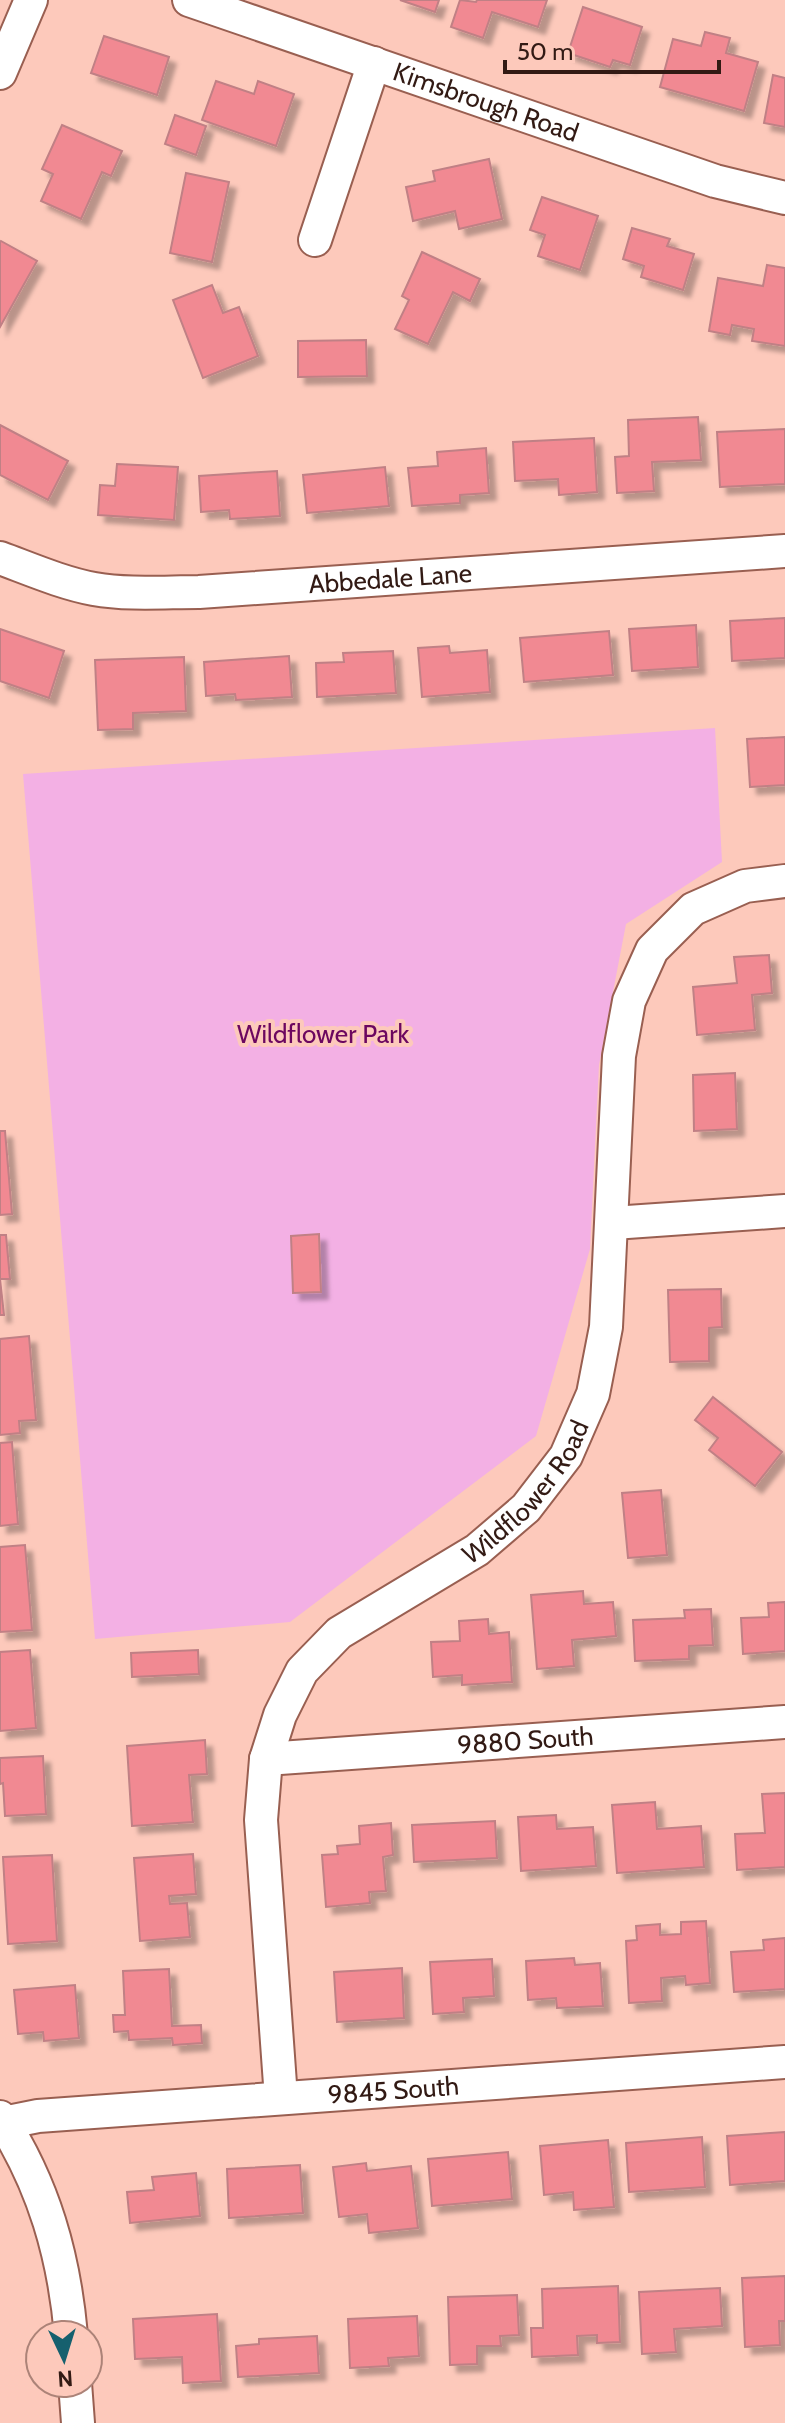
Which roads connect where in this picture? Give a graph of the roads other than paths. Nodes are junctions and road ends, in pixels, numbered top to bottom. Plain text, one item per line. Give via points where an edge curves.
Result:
1 (31, 0) edge
2 (189, 0) edge
3 (374, 63) junction
4 (0, 73) edge
5 (785, 198) edge
6 (315, 240) dead end
7 (785, 551) edge
8 (0, 558) edge
9 (785, 881) edge
10 (785, 1211) edge
11 (613, 1223) junction
12 (785, 1722) edge
13 (266, 1759) junction
14 (785, 2062) edge
15 (281, 2098) junction
16 (2, 2120) edge
17 (69, 2319) edge
18 (76, 2399) edge
19 (78, 2423) edge

1 - 4 street
2 - 3 street, Kimsbrough Road
3 - 5 street, Kimsbrough Road via 715,181
3 - 6 street
7 - 8 street, Abbedale Lane via 146,593 94,589
9 - 11 street, Wildflower Road via 745,886 693,909 652,950 629,1001 619,1056
10 - 11 street
11 - 13 street, Wildflower Road via 606,1327 593,1394 566,1456 526,1508 477,1550 339,1633 302,1671
12 - 13 street, 9880 South
13 - 15 street, Wildflower Road via 261,1820
14 - 15 street, 9845 South
15 - 16 street, 9845 South
16 - 17 street via 42,2197 59,2251
18 - 19 street

